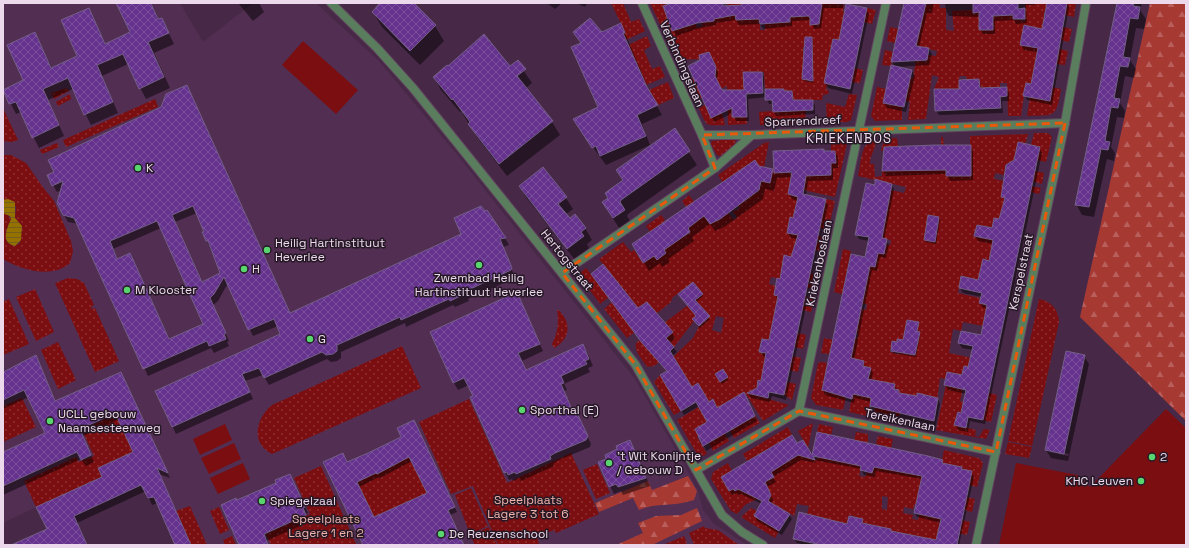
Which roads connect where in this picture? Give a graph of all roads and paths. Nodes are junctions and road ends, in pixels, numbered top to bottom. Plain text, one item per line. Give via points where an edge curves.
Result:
1 (331, 3) edge
2 (642, 3) edge
3 (886, 3) edge
4 (1086, 3) edge
5 (1065, 123) junction
6 (860, 131) junction
7 (702, 135) junction
8 (752, 135) junction
9 (715, 168) junction
10 (562, 273) junction
11 (799, 411) junction
12 (996, 452) junction
13 (696, 470) junction
14 (763, 545) edge
15 (976, 545) edge

1 - 10 street, Hertogstraat via 413,88
2 - 7 street, Verbindingslaan
3 - 6 street, Kriekenboslaan
4 - 5 street, Kerspelstraat
5 - 6 street, Sparrendreef
5 - 12 street, Kerspelstraat
6 - 8 street, Sparrendreef
6 - 11 street, Kriekenboslaan
7 - 8 street
7 - 9 street, Verbindingslaan
8 - 9 street, Sparrendreef
9 - 10 street, Sparrendreef
10 - 13 street, Hertogstraat via 635,364
11 - 12 street, Tereikenlaan
11 - 13 street
12 - 15 street, Kerspelstraat
13 - 14 street, Hertogstraat via 722,516

